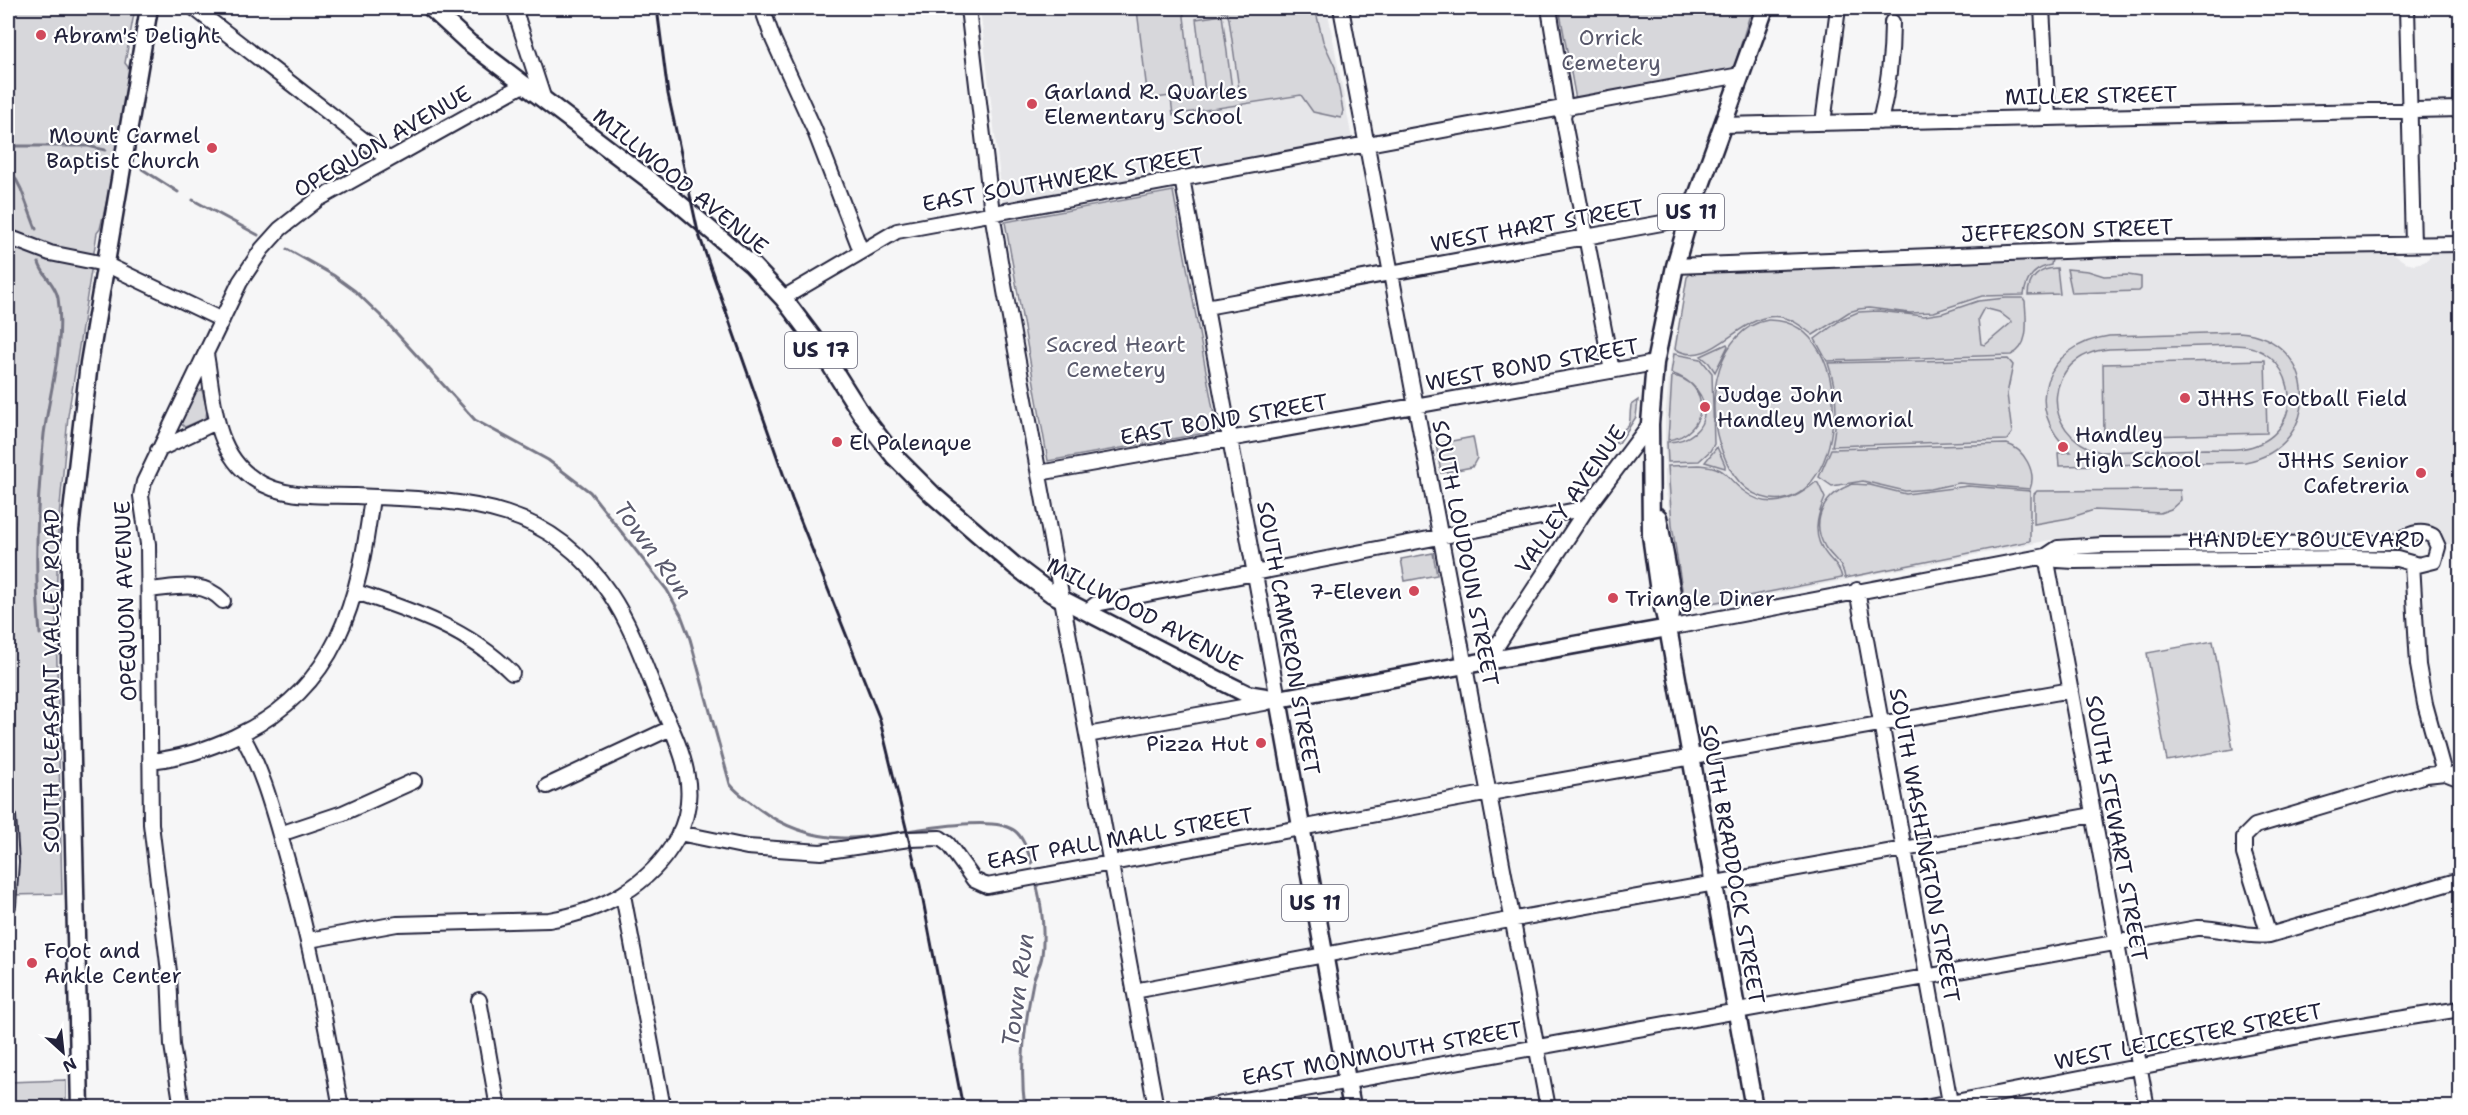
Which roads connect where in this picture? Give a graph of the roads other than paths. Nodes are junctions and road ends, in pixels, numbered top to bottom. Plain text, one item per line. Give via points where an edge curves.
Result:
1 (150, 8) edge
2 (194, 8) edge
3 (431, 8) edge
4 (514, 8) edge
5 (762, 8) edge
6 (968, 8) edge
7 (1341, 8) edge
8 (1549, 8) edge
9 (1765, 8) edge
10 (1838, 8) edge
11 (2042, 8) edge
12 (2407, 8) edge
13 (1892, 22) dead end
14 (1740, 75) junction
15 (523, 85) junction
16 (544, 100) junction
17 (1565, 108) junction
18 (2460, 109) edge
19 (2410, 110) junction
20 (2048, 117) junction
21 (1880, 122) junction
22 (1823, 123) junction
23 (1722, 125) junction
24 (1367, 145) junction
25 (388, 159) junction
26 (1182, 178) junction
27 (993, 213) junction
28 (1689, 219) junction
29 (8, 237) edge
30 (1587, 237) junction
31 (2460, 244) edge
32 (2413, 245) junction
33 (861, 251) junction
34 (105, 264) junction
35 (1675, 266) junction
36 (1392, 273) junction
37 (783, 298) junction
38 (1206, 307) junction
39 (222, 320) junction
40 (206, 354) junction
41 (1655, 363) junction
42 (1612, 371) junction
43 (1417, 406) junction
44 (216, 422) junction
45 (1650, 424) junction
46 (1230, 440) junction
47 (158, 450) junction
48 (1039, 473) junction
49 (372, 497) junction
50 (1587, 508) junction
51 (1441, 537) junction
52 (2278, 543) junction
53 (2169, 545) junction
54 (2046, 556) junction
55 (2278, 558) junction
56 (2169, 560) junction
57 (2412, 563) junction
58 (1255, 572) junction
59 (149, 590) junction
60 (1857, 590) junction
61 (356, 592) junction
62 (1062, 597) junction
63 (223, 600) dead end
64 (1087, 611) junction
65 (1668, 627) junction
66 (1487, 661) junction
67 (1466, 664) junction
68 (512, 673) dead end
69 (2071, 690) junction
70 (1278, 699) junction
71 (1881, 724) junction
72 (671, 728) junction
73 (241, 734) junction
74 (1087, 735) junction
75 (1691, 757) junction
76 (150, 761) junction
77 (2444, 773) junction
78 (2460, 779) edge
79 (414, 782) dead end
80 (547, 786) dead end
81 (1490, 793) junction
82 (2093, 815) junction
83 (8, 816) edge
84 (1301, 828) junction
85 (679, 833) junction
86 (280, 834) junction
87 (1904, 849) junction
88 (1109, 863) junction
89 (2460, 880) edge
90 (1714, 883) junction
91 (622, 895) junction
92 (8, 906) edge
93 (1513, 919) junction
94 (2269, 936) junction
95 (309, 940) junction
96 (2117, 942) junction
97 (1324, 955) junction
98 (1927, 976) junction
99 (1134, 991) junction
100 (479, 1000) dead end
101 (1737, 1010) junction
102 (2460, 1010) edge
103 (1537, 1046) junction
104 (2140, 1068) junction
105 (1347, 1080) junction
106 (1950, 1105) edge
107 (80, 1107) edge
108 (182, 1107) edge
109 (341, 1107) edge
110 (498, 1107) edge
111 (663, 1107) edge
112 (1155, 1107) edge
113 (1200, 1107) edge
114 (1352, 1107) edge
115 (1548, 1107) edge
116 (1754, 1107) edge
117 (1924, 1107) edge
118 (2147, 1107) edge

1 - 34 main road, SOUTH PLEASANT VALLEY ROAD
2 - 25 street
3 - 15 main road, MILLWOOD AVENUE / US 17
4 - 16 street
5 - 33 street
6 - 27 street
7 - 24 street, SOUTH LOUDOUN STREET
8 - 17 street
9 - 14 main road, VALLEY AVENUE / US 11
10 - 22 street
11 - 20 street
12 - 19 street
13 - 21 street via 1892,51
14 - 17 street, EAST SOUTHWERK STREET
14 - 23 main road, VALLEY AVENUE / US 11
15 - 16 main road, MILLWOOD AVENUE / US 17
15 - 25 street, OPEQUON AVENUE
16 - 37 main road, MILLWOOD AVENUE / US 17 via 712,230
17 - 24 street, EAST SOUTHWERK STREET
17 - 30 street via 1563,117
18 - 19 street, MILLER STREET
19 - 20 street, MILLER STREET
19 - 32 street
20 - 21 street, MILLER STREET
21 - 22 street, MILLER STREET
22 - 23 street, MILLER STREET
23 - 28 main road, VALLEY AVENUE / US 11
24 - 26 street, EAST SOUTHWERK STREET
24 - 36 street, SOUTH LOUDOUN STREET
25 - 39 street, OPEQUON AVENUE via 317,200 280,229 252,263
26 - 27 street, EAST SOUTHWERK STREET
26 - 38 street, SOUTH CAMERON STREET
27 - 33 street, EAST SOUTHWERK STREET via 897,231
27 - 48 street
28 - 30 street, WEST HART STREET
28 - 35 main road, VALLEY AVENUE / US 11
29 - 34 street via 50,253
30 - 36 street, WEST HART STREET
30 - 42 street
31 - 32 street, JEFFERSON STREET
32 - 35 street, JEFFERSON STREET via 2115,249
33 - 37 street, EAST SOUTHWERK STREET
34 - 39 street
34 - 107 main road, SOUTH PLEASANT VALLEY ROAD via 82,413 70,530
35 - 41 main road, VALLEY AVENUE / US 11
36 - 38 street, WEST HART STREET
36 - 43 street, SOUTH LOUDOUN STREET
37 - 62 main road, MILLWOOD AVENUE / US 17 via 874,432 904,466 975,532 1052,594
38 - 46 street, SOUTH CAMERON STREET
39 - 40 street, OPEQUON AVENUE
40 - 44 street
40 - 47 street, OPEQUON AVENUE
41 - 42 street, WEST BOND STREET
41 - 45 main road, VALLEY AVENUE / US 11
42 - 43 street, WEST BOND STREET
43 - 46 street, EAST BOND STREET
43 - 51 street, SOUTH LOUDOUN STREET
44 - 47 street
44 - 49 street via 229,452 256,481 292,494
45 - 50 street, VALLEY AVENUE
45 - 65 main road, SOUTH BRADDOCK STREET / US 11 via 1654,560
46 - 48 street, EAST BOND STREET
46 - 58 street, SOUTH CAMERON STREET
47 - 59 street, OPEQUON AVENUE via 141,496
48 - 62 street
49 - 61 street
49 - 72 street via 447,501 500,510 533,523 567,545 597,576 622,615
50 - 51 street
50 - 66 street, VALLEY AVENUE
51 - 58 street
51 - 67 street, SOUTH LOUDOUN STREET
52 - 53 street, HANDLEY BOULEVARD
52 - 55 street
52 - 57 street, HANDLEY BOULEVARD via 2391,543 2413,533 2433,536 2438,547 2434,561
53 - 54 street, HANDLEY BOULEVARD via 2066,547
53 - 56 street
54 - 56 street, HANDLEY BOULEVARD via 2074,561
54 - 60 street, HANDLEY BOULEVARD
54 - 69 street, SOUTH STEWART STREET
55 - 56 street, HANDLEY BOULEVARD
55 - 57 street, HANDLEY BOULEVARD via 2397,559
57 - 77 street via 2418,665
58 - 64 street via 1096,604
58 - 70 street, SOUTH CAMERON STREET
59 - 63 street via 202,587
59 - 76 street, OPEQUON AVENUE
60 - 65 street, HANDLEY BOULEVARD
60 - 71 street, SOUTH WASHINGTON STREET
61 - 68 street via 456,630
61 - 73 street via 338,639 317,673 287,705
62 - 64 main road, MILLWOOD AVENUE / US 17
62 - 74 street
64 - 70 main road, MILLWOOD AVENUE / US 17 via 1247,694
65 - 66 main road, MILLWOOD AVENUE
65 - 75 main road, SOUTH BRADDOCK STREET
66 - 67 main road, MILLWOOD AVENUE
67 - 70 main road, MILLWOOD AVENUE
67 - 81 street, SOUTH LOUDOUN STREET
69 - 71 street, EAST PALL MALL STREET
69 - 82 street, SOUTH STEWART STREET
70 - 74 street
70 - 84 main road, SOUTH CAMERON STREET / US 11
71 - 75 street, EAST PALL MALL STREET
71 - 87 street, SOUTH WASHINGTON STREET
72 - 80 street
72 - 85 street via 689,785 688,808
73 - 76 street via 197,753
73 - 86 street via 263,781
74 - 88 street
75 - 81 street, EAST PALL MALL STREET
75 - 90 main road, SOUTH BRADDOCK STREET
76 - 108 street, OPEQUON AVENUE via 153,853
77 - 78 street
77 - 94 street via 2323,804 2261,823 2248,831 2244,854
79 - 86 street via 343,813
81 - 84 street, EAST PALL MALL STREET
81 - 93 street, SOUTH LOUDOUN STREET
82 - 87 street
82 - 96 street, SOUTH STEWART STREET
83 - 92 street via 12,862
84 - 88 street, EAST PALL MALL STREET
84 - 97 main road, SOUTH CAMERON STREET / US 11
85 - 88 street, EAST PALL MALL STREET via 747,847 821,852 940,838 948,843 974,880 987,886
85 - 91 street via 658,864
86 - 95 street
87 - 90 street
87 - 98 street, SOUTH WASHINGTON STREET
88 - 99 street
89 - 94 street
90 - 93 street
90 - 101 main road, SOUTH BRADDOCK STREET
91 - 95 street via 587,911 549,920 397,924
91 - 111 street
93 - 97 street
93 - 103 street, SOUTH LOUDOUN STREET
94 - 96 street, EAST MONMOUTH STREET via 2196,928
95 - 109 street
96 - 98 street, EAST MONMOUTH STREET
96 - 104 street, SOUTH STEWART STREET
97 - 99 street
97 - 105 main road, SOUTH CAMERON STREET / US 11
98 - 101 street, EAST MONMOUTH STREET
98 - 106 street, SOUTH WASHINGTON STREET
99 - 112 street
100 - 110 street
101 - 103 street, EAST MONMOUTH STREET
101 - 116 main road, SOUTH BRADDOCK STREET
102 - 104 street, WEST LEICESTER STREET via 2331,1030
103 - 105 street, EAST MONMOUTH STREET
103 - 115 street, SOUTH LOUDOUN STREET
104 - 106 street, WEST LEICESTER STREET
104 - 118 street, SOUTH STEWART STREET
105 - 113 street, EAST MONMOUTH STREET
105 - 114 main road, SOUTH CAMERON STREET / US 11
106 - 117 street, WEST LEICESTER STREET

